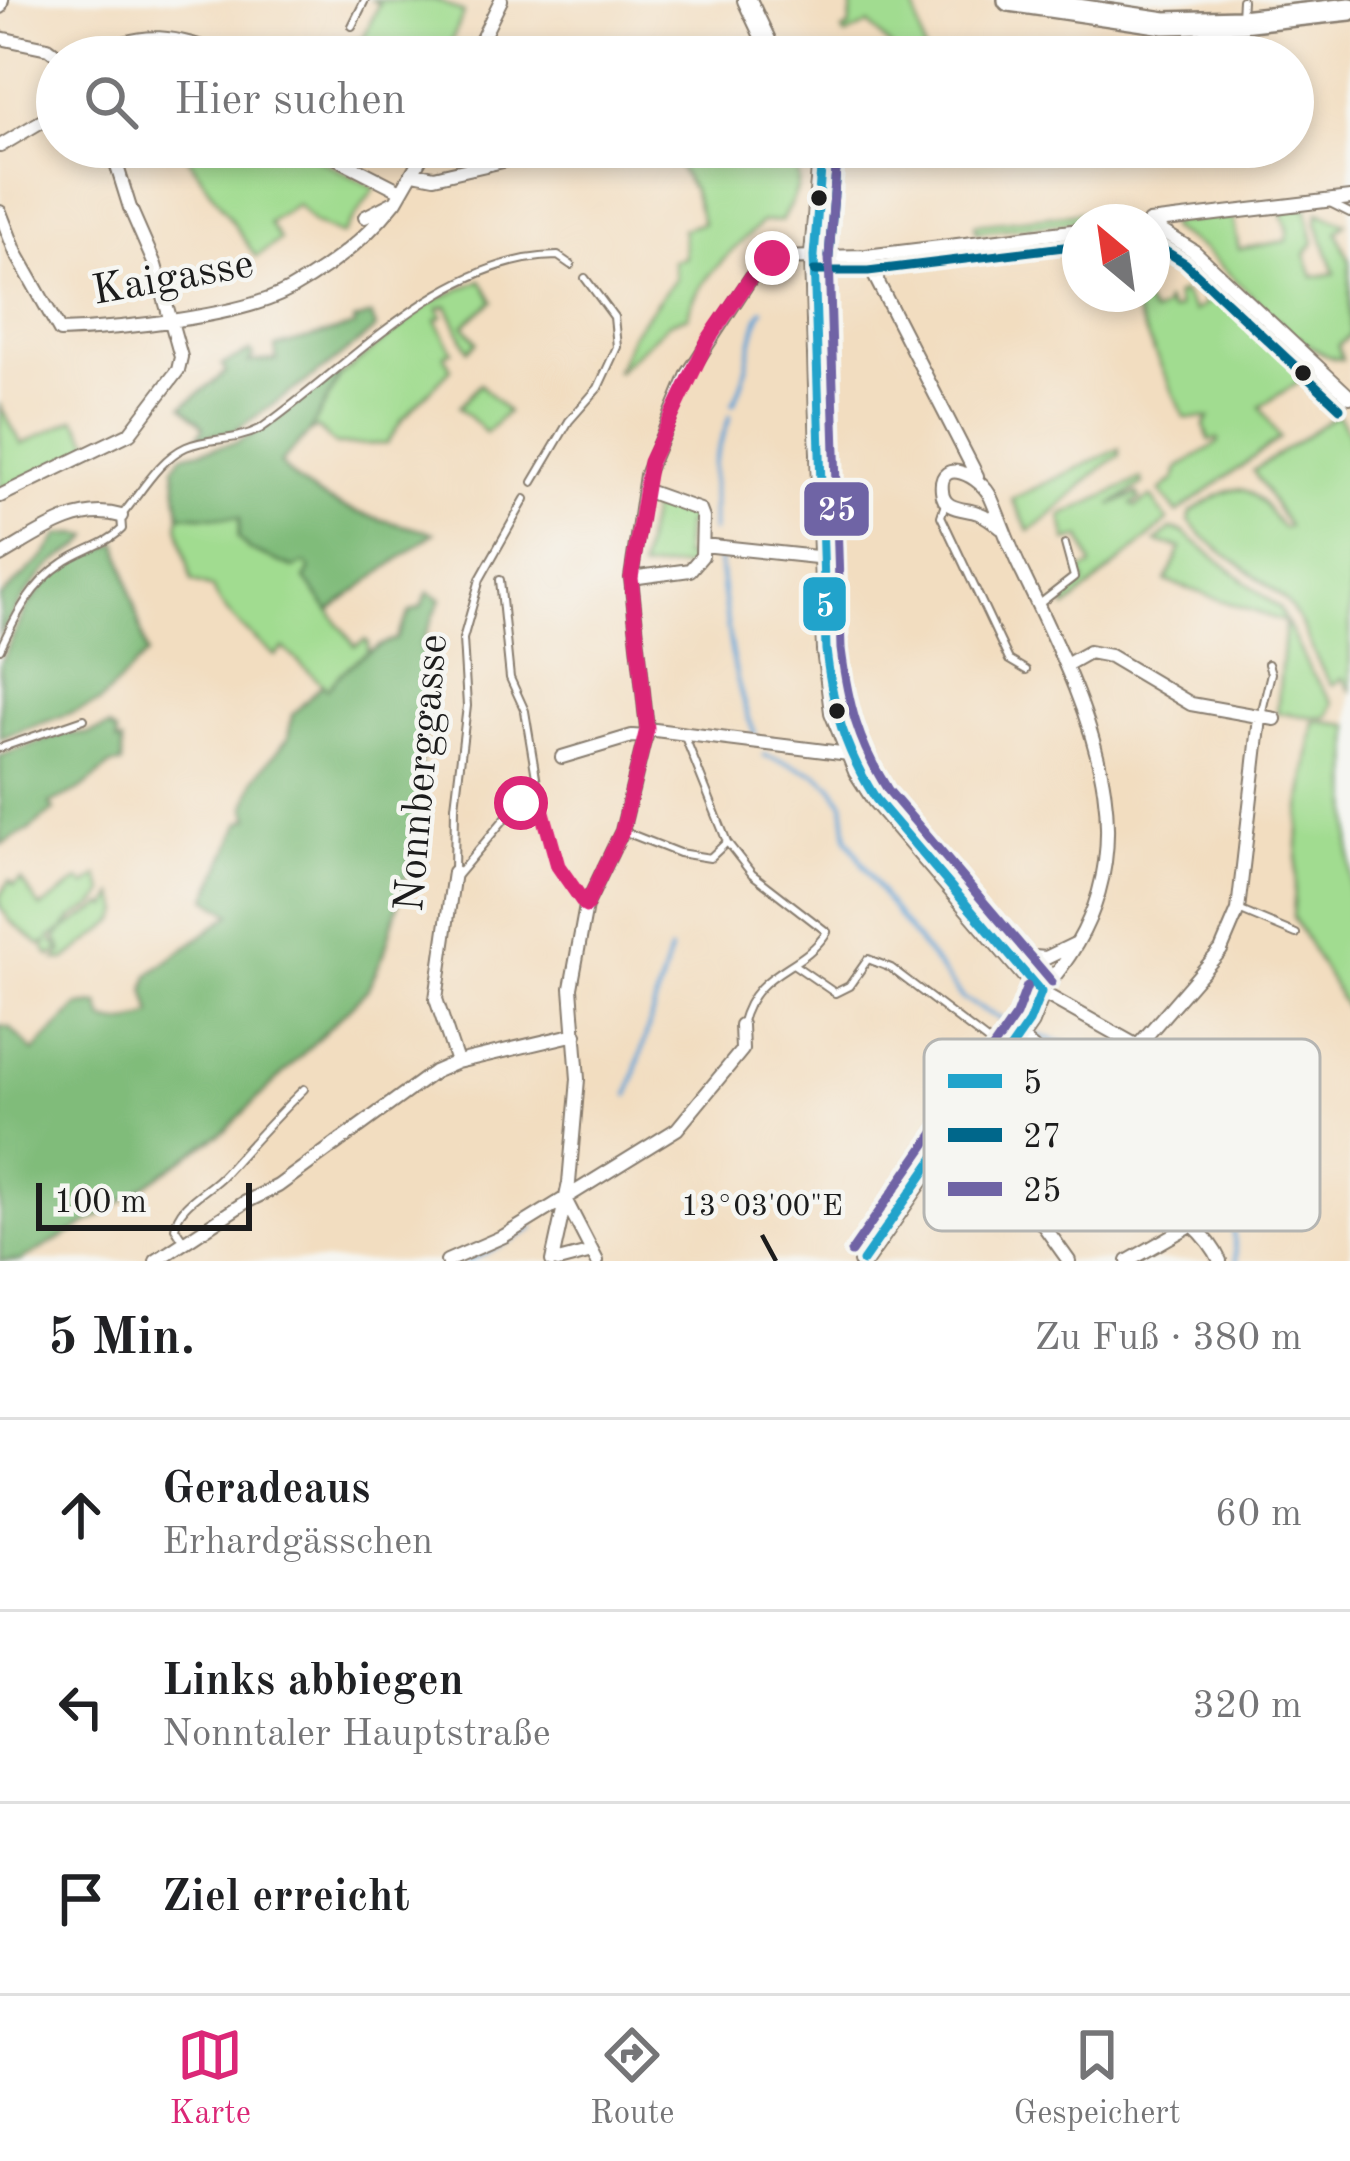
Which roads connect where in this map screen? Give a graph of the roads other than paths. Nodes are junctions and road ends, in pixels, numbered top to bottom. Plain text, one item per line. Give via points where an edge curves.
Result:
1 (364, 0) edge
2 (501, 0) edge
3 (747, 0) edge
4 (1010, 0) edge
5 (1094, 8) edge
6 (1350, 9) edge
7 (1241, 10) edge
8 (352, 26) dead end
9 (483, 36) edge
10 (763, 36) edge
11 (0, 38) edge
12 (36, 46) edge
13 (36, 125) edge
14 (0, 146) edge
15 (118, 168) edge
16 (351, 168) edge
17 (417, 168) edge
18 (473, 168) edge
19 (821, 168) edge
20 (415, 172) junction
21 (399, 196) junction
22 (1350, 198) edge
23 (1323, 200) junction
24 (0, 212) edge
25 (1350, 213) edge
26 (365, 217) dead end
27 (1170, 228) edge
28 (1062, 232) edge
29 (1170, 239) edge
30 (1062, 245) edge
31 (16, 253) junction
32 (814, 256) junction
33 (0, 264) edge
34 (571, 265) dead end
35 (585, 278) dead end
36 (169, 319) junction
37 (1350, 397) edge
38 (978, 477) junction
39 (533, 482) dead end
40 (644, 490) junction
41 (0, 496) edge
42 (525, 500) dead end
43 (946, 501) junction
44 (121, 516) junction
45 (1001, 528) junction
46 (1065, 544) dead end
47 (703, 545) junction
48 (0, 556) edge
49 (826, 557) junction
50 (631, 578) junction
51 (500, 580) dead end
52 (1038, 605) junction
53 (0, 649) edge
54 (1268, 664) dead end
55 (1066, 665) junction
56 (1026, 670) dead end
57 (84, 719) dead end
58 (1267, 719) junction
59 (646, 733) junction
60 (684, 734) junction
61 (0, 748) edge
62 (849, 754) junction
63 (562, 757) dead end
64 (540, 801) junction
65 (622, 831) junction
66 (727, 842) junction
67 (454, 875) junction
68 (586, 906) junction
69 (1238, 910) junction
70 (1296, 934) dead end
71 (1078, 942) junction
72 (1010, 955) junction
73 (793, 964) junction
74 (1041, 992) junction
75 (741, 1024) joint
76 (1024, 1030) junction
77 (576, 1034) junction
78 (985, 1039) edge
79 (1018, 1039) edge
80 (1030, 1039) edge
81 (1121, 1039) edge
82 (1144, 1039) edge
83 (457, 1062) junction
84 (304, 1089) dead end
85 (924, 1173) edge
86 (566, 1201) junction
87 (1048, 1231) edge
88 (1180, 1231) edge
89 (1198, 1231) edge
90 (185, 1243) junction
91 (595, 1256) edge
92 (156, 1261) edge
93 (447, 1261) edge
94 (555, 1261) edge
95 (863, 1261) edge
96 (1069, 1261) edge
97 (1128, 1261) edge
98 (1220, 1261) edge

1 - 8 lane
2 - 9 street
3 - 10 main road
4 - 5 main road
5 - 7 main road via 1165,23
6 - 7 main road
11 - 12 street
13 - 14 street
15 - 36 street
16 - 21 street
17 - 20 street, Kaigasse
18 - 20 street via 434,177
19 - 32 main road
20 - 21 street, Kaigasse
21 - 26 street
21 - 36 street, Kaigasse via 371,233 286,291
22 - 23 street
23 - 25 lane
23 - 27 street
24 - 31 street, Kaigasse
28 - 32 street
29 - 37 street via 1194,251
30 - 38 street via 870,266
31 - 33 street
31 - 36 street, Kaigasse via 60,331
32 - 40 street via 772,258 754,273 688,374
32 - 49 main road
34 - 44 lane via 558,256 512,262 428,298 260,428 167,459
35 - 39 lane via 614,316 617,346
36 - 41 street via 178,370 130,433
38 - 43 street via 949,474 941,489
38 - 45 street
40 - 47 street via 700,510
40 - 50 street
42 - 67 lane, Nonnberggasse via 480,579 464,639
43 - 45 street
43 - 56 lane via 941,516 1009,660
44 - 48 street via 68,517
44 - 53 lane via 114,537 46,576
45 - 52 street
46 - 52 lane via 1074,577
47 - 49 street
47 - 50 street via 690,570
49 - 62 main road via 829,684
50 - 59 street
51 - 64 lane via 511,678 525,711
52 - 55 street
54 - 58 lane
55 - 58 street via 1089,652 1110,656 1191,704
55 - 71 street via 1108,802 1102,872
57 - 61 lane
58 - 69 street
59 - 60 street
59 - 63 street
59 - 65 street
60 - 62 street
60 - 66 lane
62 - 72 main road via 876,799
64 - 67 lane via 512,809
64 - 68 lane via 558,866
65 - 66 lane via 710,858
65 - 68 street
66 - 73 lane via 752,874 827,932
67 - 83 street, Nonnberggasse via 436,999
68 - 77 street via 571,988
69 - 70 lane
69 - 82 street via 1221,950
71 - 72 street via 1046,958
71 - 74 street
72 - 74 main road
73 - 75 lane via 761,986
73 - 78 lane via 835,993 868,959
74 - 76 main road
74 - 81 street
75 - 86 street via 742,1050 677,1129
76 - 79 main road
76 - 80 street
77 - 83 street
77 - 86 street
83 - 90 street
84 - 90 lane via 175,1220
85 - 95 main road
86 - 91 street
86 - 93 street
86 - 94 street
87 - 96 street
88 - 97 street
89 - 98 street
90 - 92 street
91 - 94 street

